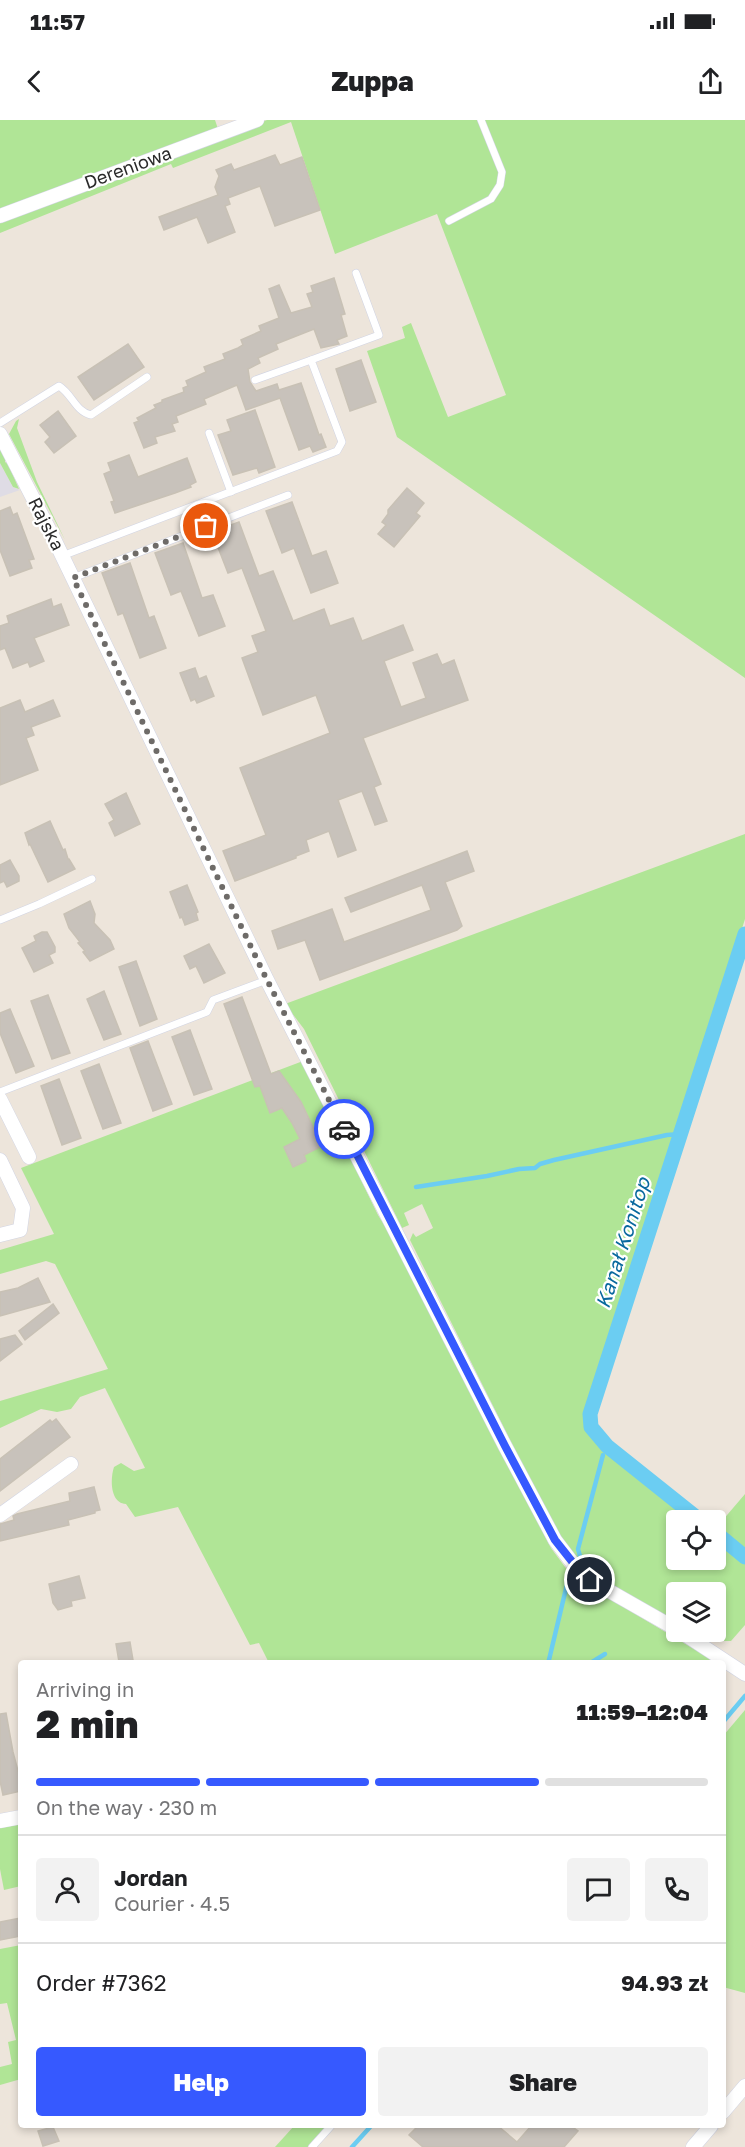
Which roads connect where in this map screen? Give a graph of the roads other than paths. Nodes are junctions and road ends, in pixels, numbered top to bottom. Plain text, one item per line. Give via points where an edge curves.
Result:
1 (257, 120) edge
2 (481, 120) edge
3 (0, 216) edge
4 (449, 221) dead end
5 (356, 273) dead end
6 (311, 360) junction
7 (147, 376) dead end
8 (255, 380) dead end
9 (0, 423) edge
10 (209, 433) dead end
11 (0, 434) edge
12 (231, 492) junction
13 (288, 495) dead end
14 (62, 556) junction
15 (73, 578) junction
16 (92, 879) dead end
17 (0, 920) edge
18 (267, 980) junction
19 (0, 1092) edge
20 (0, 1099) edge
21 (29, 1157) dead end
22 (0, 1160) edge
23 (0, 1235) edge
24 (71, 1464) dead end
25 (0, 1515) edge
26 (666, 1623) edge
27 (698, 1642) edge
28 (743, 1668) edge
29 (18, 1818) edge
30 (0, 1821) edge
31 (745, 2086) edge
32 (726, 2108) edge
33 (329, 2128) edge
34 (709, 2128) edge
35 (312, 2147) edge
36 (693, 2147) edge

1 - 3 street, Dereniowa
2 - 4 lane via 502,172 500,185 491,199
5 - 6 lane via 379,335
6 - 8 lane
6 - 12 lane via 342,442 337,451
7 - 9 lane via 91,415 56,386
10 - 12 lane
11 - 14 street, Rajska
12 - 14 lane
13 - 15 lane
14 - 15 street, Rajska
15 - 18 street, Rajska
16 - 17 lane
18 - 19 lane via 213,1000 207,1012
18 - 26 street, Rajska via 555,1540 590,1580
20 - 21 street
22 - 23 street via 23,1208 20,1230
24 - 25 street
27 - 28 street
29 - 30 street
31 - 32 street
33 - 35 lane
34 - 36 street

